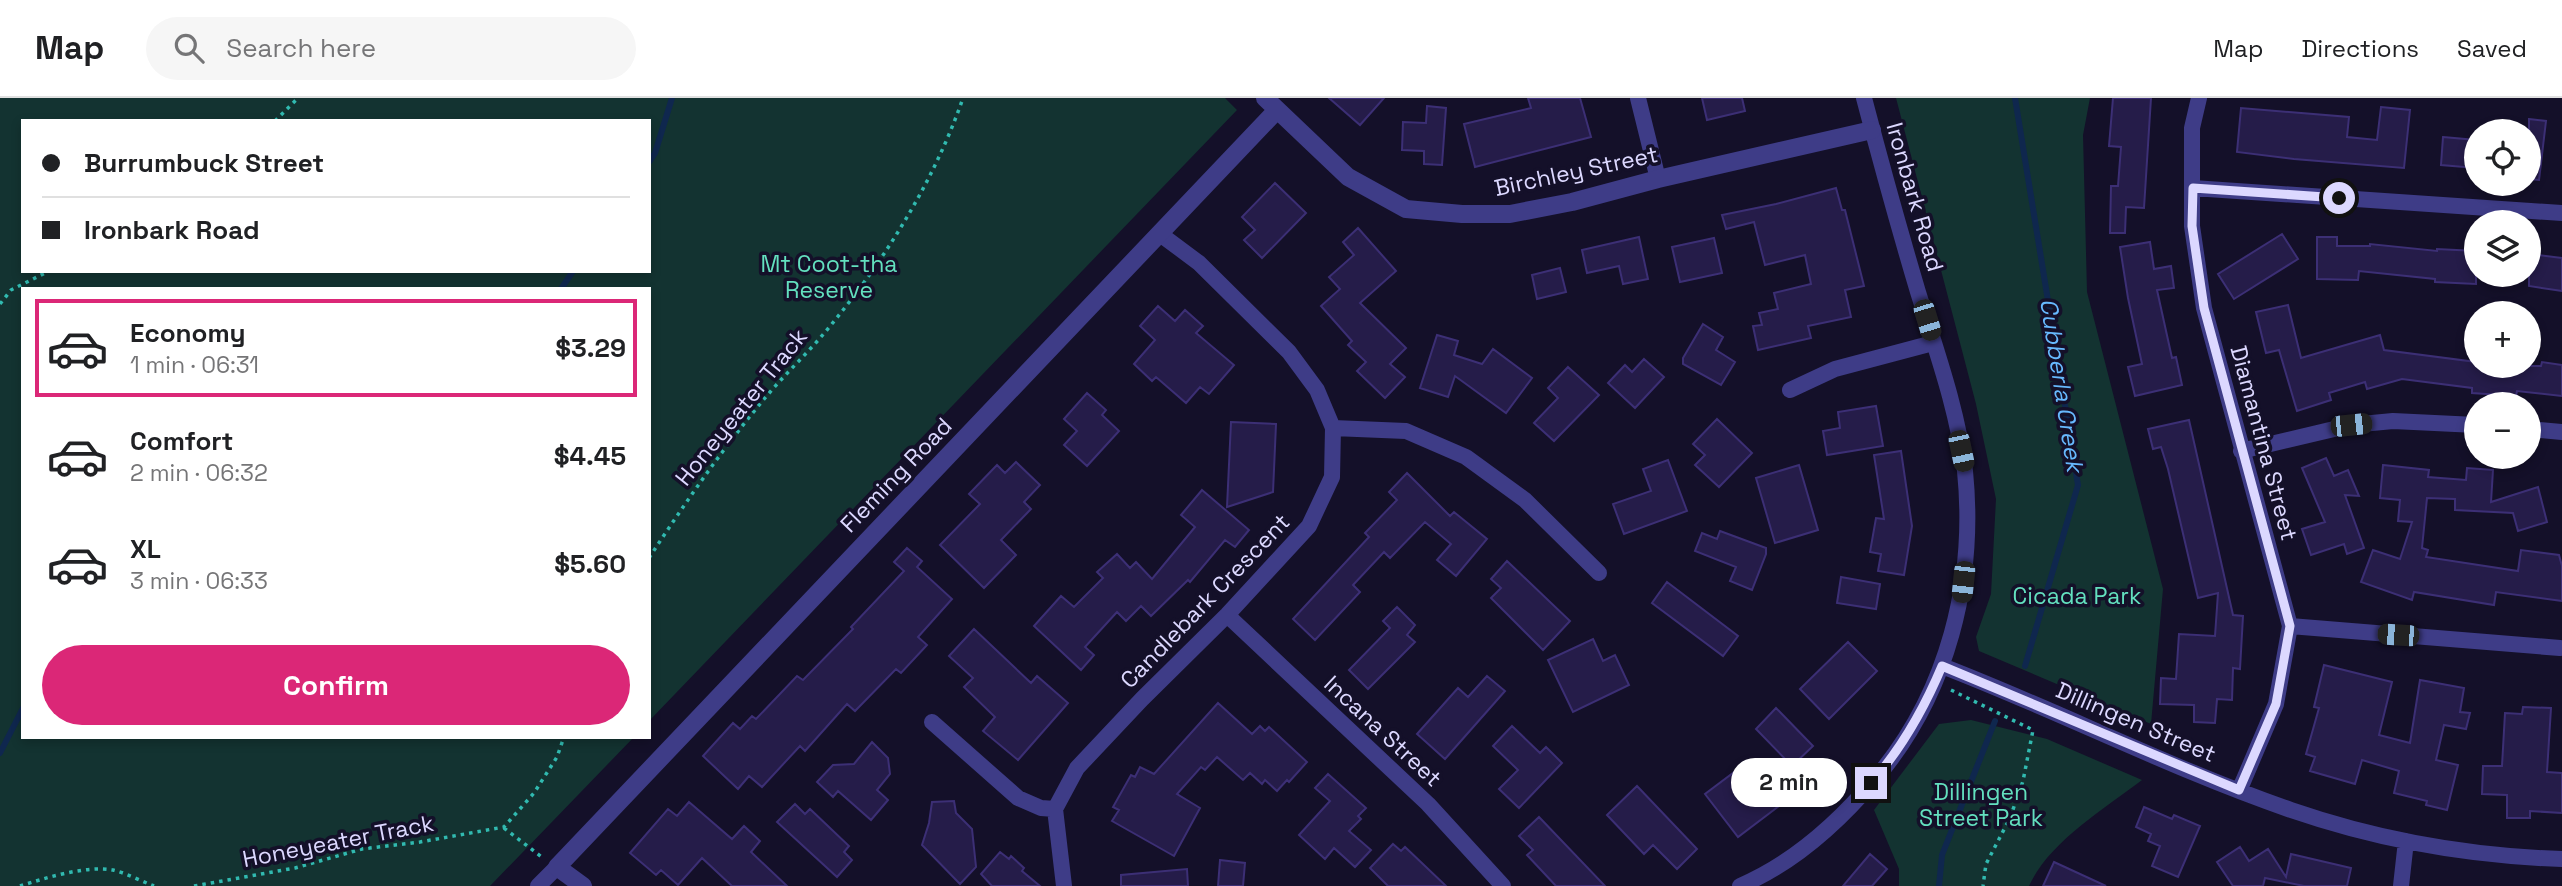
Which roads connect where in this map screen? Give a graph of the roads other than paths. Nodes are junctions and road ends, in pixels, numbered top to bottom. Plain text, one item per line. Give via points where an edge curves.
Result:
1 (1638, 98) edge
2 (1864, 98) edge
3 (2199, 98) edge
4 (1271, 104) edge
5 (1872, 130) junction
6 (1658, 179) junction
7 (2193, 188) junction
8 (2562, 213) edge
9 (1160, 234) junction
10 (1933, 343) junction
11 (1790, 390) dead end
12 (2464, 424) edge
13 (1334, 428) junction
14 (2541, 430) edge
15 (2562, 432) edge
16 (2241, 451) junction
17 (1599, 573) dead end
18 (1227, 615) junction
19 (2290, 626) junction
20 (2560, 648) dead end
21 (1940, 671) junction
22 (932, 722) dead end
23 (2239, 790) junction
24 (1055, 809) junction
25 (2406, 841) junction
26 (2562, 859) edge
27 (557, 867) junction
28 (538, 886) edge
29 (583, 886) edge
30 (1064, 886) edge
31 (1503, 886) edge
32 (1740, 886) edge
33 (2401, 886) edge

1 - 6 street
2 - 5 street, Ironbark Road
3 - 7 street, Diamantina Street via 2192,128
4 - 6 street, Birchley Street via 1348,177 1406,209 1510,214
4 - 9 street, Fleming Road
5 - 6 street, Birchley Street
5 - 10 street, Ironbark Road
7 - 8 street
7 - 16 street, Diamantina Street via 2192,226 2204,308
9 - 13 street, Candlebark Crescent via 1199,263 1289,352 1317,390
9 - 27 street, Fleming Road
10 - 11 street via 1835,369
10 - 21 street, Ironbark Road via 1965,469 1968,531 1960,608
12 - 16 street via 2365,424
13 - 17 street via 1406,431 1466,457 1524,500
13 - 18 street, Candlebark Crescent via 1332,477 1309,526
14 - 15 street
16 - 19 street, Diamantina Street
18 - 24 street, Candlebark Crescent via 1077,768
18 - 31 street, Incana Street via 1428,804
19 - 20 street
19 - 23 street, Diamantina Street via 2276,704
21 - 23 street, Dillingen Street
21 - 32 street, Ironbark Road via 1909,732 1856,801 1788,860
22 - 24 street via 1018,799
23 - 25 street, Dillingen Street via 2292,811
24 - 30 street
25 - 26 street, Dillingen Street
25 - 33 street
27 - 28 street, Fleming Road
27 - 29 street

